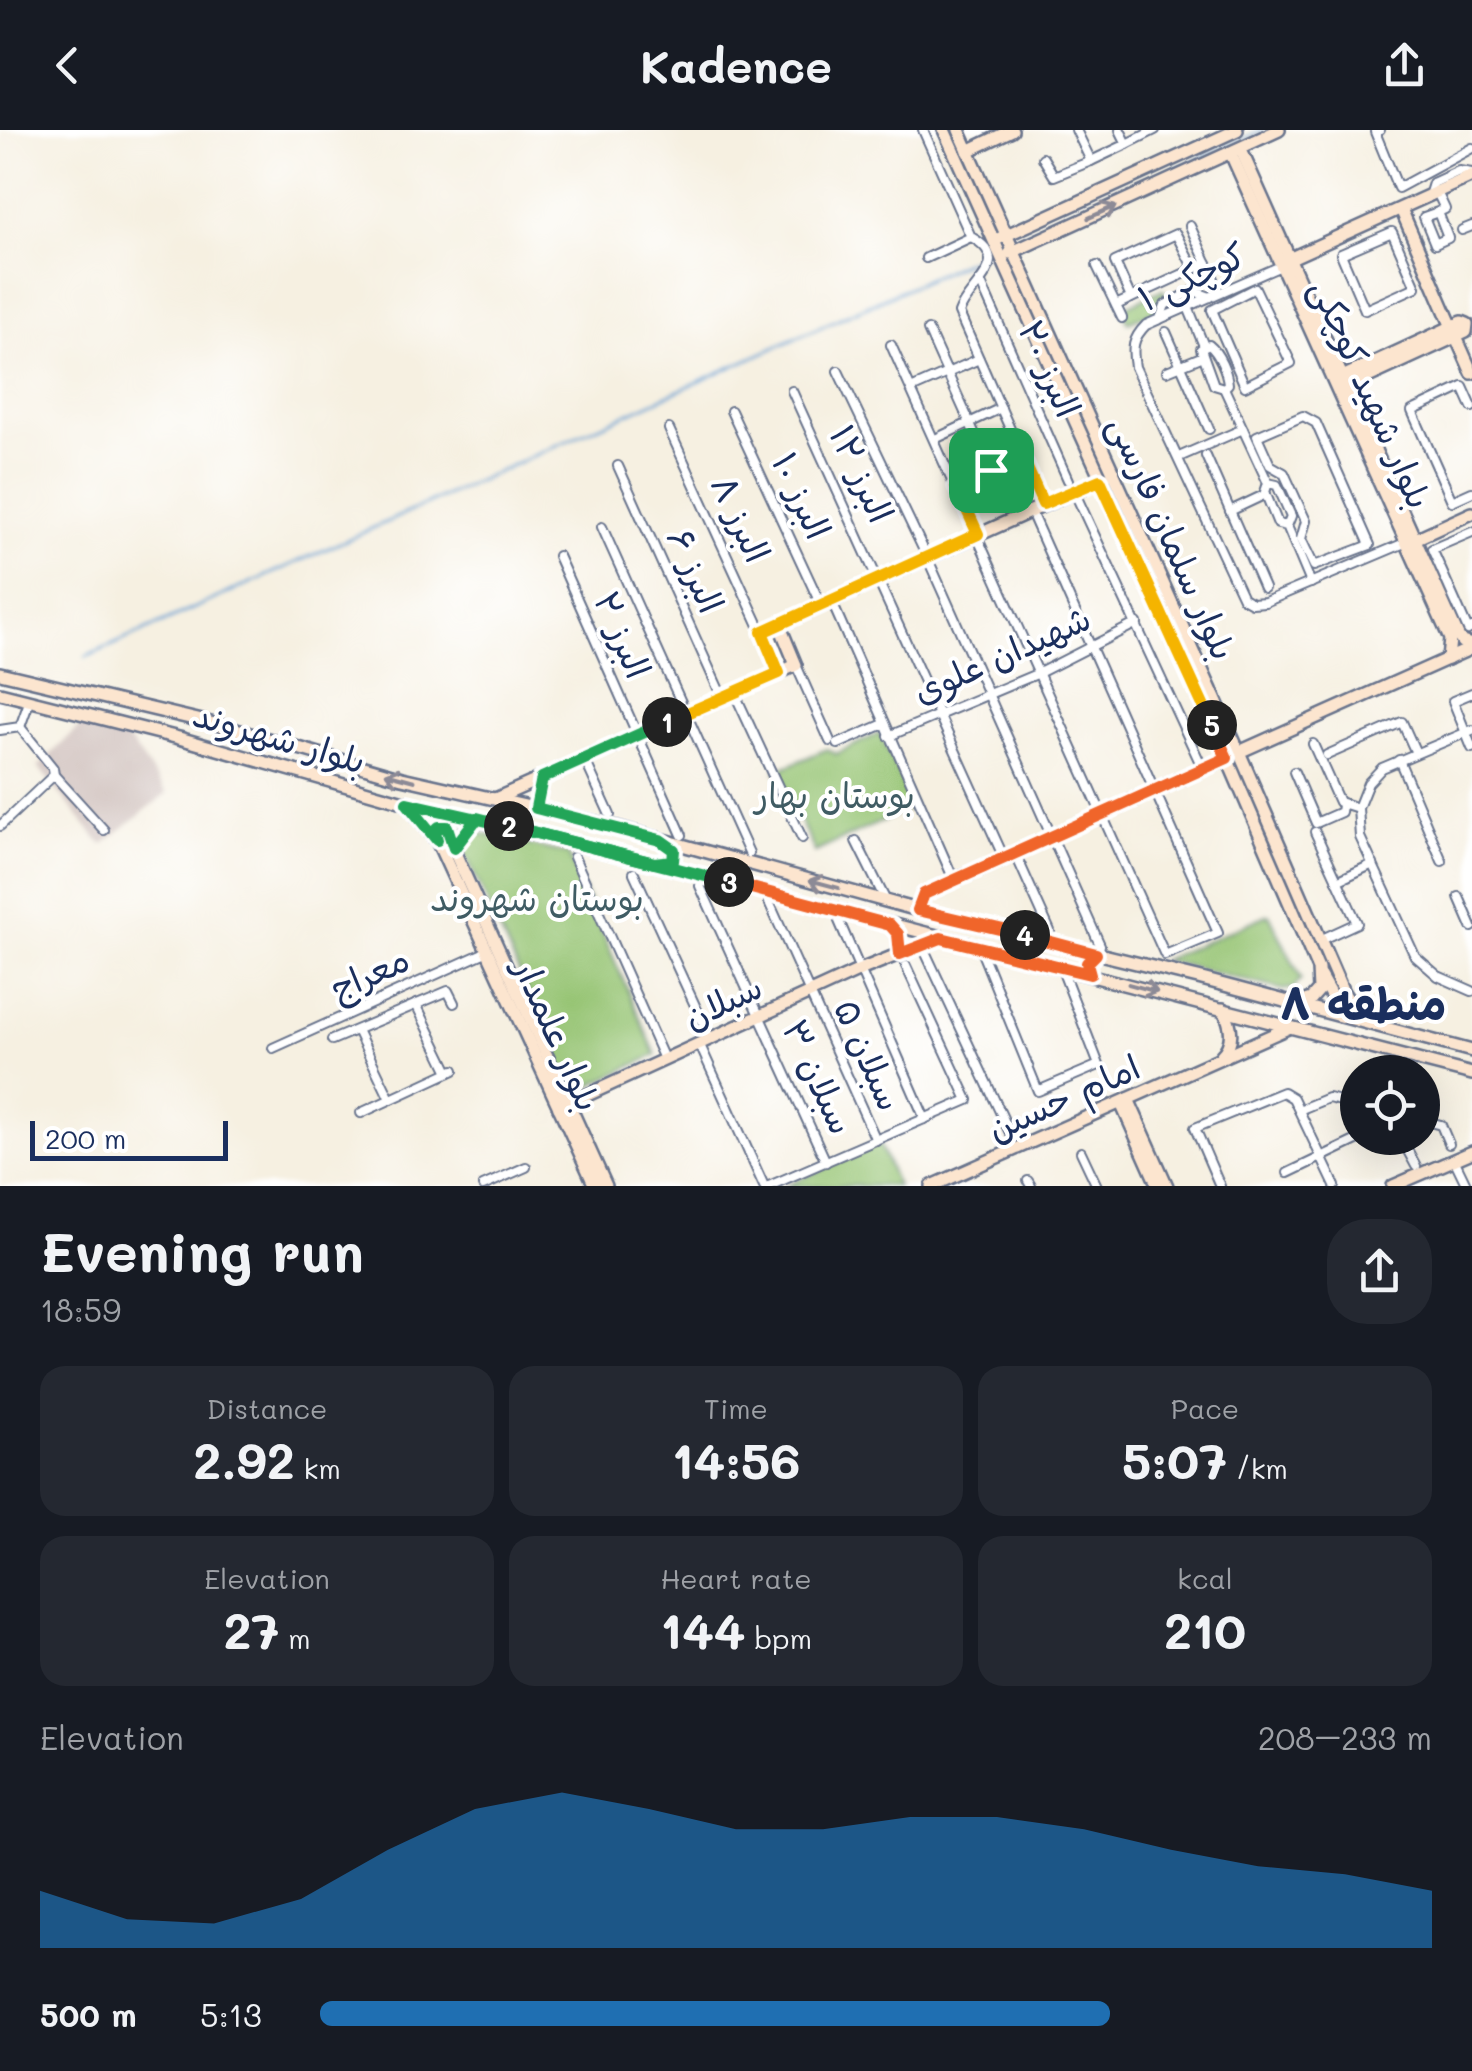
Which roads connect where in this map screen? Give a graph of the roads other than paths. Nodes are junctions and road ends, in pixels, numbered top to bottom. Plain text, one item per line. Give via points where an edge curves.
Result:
1 (923, 130) edge
2 (944, 130) edge
3 (959, 130) edge
4 (1012, 130) edge
5 (1076, 130) edge
6 (1120, 130) edge
7 (1156, 130) edge
8 (1237, 130) edge
9 (1279, 130) edge
10 (1380, 130) edge
11 (1127, 144) junction
12 (1472, 148) edge
13 (968, 151) junction
14 (1236, 152) junction
15 (1043, 158) dead end
16 (1091, 161) junction
17 (1436, 165) junction
18 (1471, 177) edge
19 (1443, 178) junction
20 (1433, 194) junction
21 (987, 209) junction
22 (1401, 209) junction
23 (1438, 212) dead end
24 (1190, 226) dead end
25 (1472, 226) edge
26 (1462, 230) dead end
27 (971, 236) junction
28 (1000, 238) junction
29 (1418, 248) junction
30 (1008, 254) junction
31 (1402, 255) junction
32 (926, 258) dead end
33 (1287, 261) junction
34 (1207, 264) junction
35 (1097, 266) dead end
36 (1194, 270) junction
37 (1214, 279) dead end
38 (980, 281) junction
39 (1163, 284) junction
40 (1022, 286) junction
41 (1131, 298) junction
42 (1210, 298) junction
43 (1171, 302) junction
44 (1116, 305) junction
45 (1188, 307) junction
46 (1122, 318) dead end
47 (1160, 319) junction
48 (928, 330) dead end
49 (1166, 332) dead end
50 (1454, 332) junction
51 (891, 345) dead end
52 (1204, 346) junction
53 (1201, 357) junction
54 (979, 359) junction
55 (1234, 360) junction
56 (1182, 365) junction
57 (1222, 366) junction
58 (838, 371) dead end
59 (1167, 371) dead end
60 (948, 373) junction
61 (1472, 373) edge
62 (1341, 384) junction
63 (912, 388) junction
64 (1224, 388) junction
65 (792, 392) dead end
66 (1472, 407) edge
67 (1000, 408) junction
68 (731, 411) dead end
69 (970, 422) junction
70 (669, 429) dead end
71 (1210, 429) dead end
72 (1243, 429) junction
73 (934, 439) junction
74 (1179, 456) junction
75 (1206, 456) dead end
76 (1022, 457) junction
77 (618, 466) dead end
78 (991, 470) junction
79 (1114, 474) junction
80 (1100, 480) junction
81 (1268, 483) junction
82 (956, 486) junction
83 (1071, 486) junction
84 (1472, 492) edge
85 (1266, 494) junction
86 (1296, 498) junction
87 (1043, 504) junction
88 (1285, 504) junction
89 (1008, 508) dead end
90 (1030, 510) junction
91 (1230, 511) junction
92 (1472, 513) edge
93 (1287, 526) junction
94 (602, 527) dead end
95 (1472, 532) edge
96 (978, 534) junction
97 (1411, 540) junction
98 (558, 556) dead end
99 (927, 557) junction
100 (879, 579) junction
101 (1311, 583) junction
102 (1264, 588) dead end
103 (826, 603) junction
104 (1137, 623) junction
105 (779, 624) junction
106 (1472, 628) edge
107 (762, 632) junction
108 (1454, 637) junction
109 (1472, 646) edge
110 (1091, 648) junction
111 (1448, 659) junction
112 (796, 666) junction
113 (0, 672) edge
114 (1039, 672) junction
115 (779, 673) junction
116 (68, 691) junction
117 (1472, 692) edge
118 (0, 693) edge
119 (986, 694) junction
120 (728, 695) junction
121 (112, 699) junction
122 (29, 702) junction
123 (67, 711) junction
124 (684, 714) junction
125 (939, 715) junction
126 (103, 718) junction
127 (884, 724) junction
128 (20, 728) junction
129 (0, 730) edge
130 (1469, 731) edge
131 (636, 736) junction
132 (889, 736) junction
133 (1313, 744) dead end
134 (1472, 748) edge
135 (1416, 753) junction
136 (1233, 755) junction
137 (1327, 755) dead end
138 (585, 760) junction
139 (1399, 760) junction
140 (1203, 769) junction
141 (1294, 772) dead end
142 (54, 774) junction
143 (542, 778) junction
144 (1154, 790) junction
145 (495, 798) junction
146 (407, 803) junction
147 (1342, 805) junction
148 (536, 808) junction
149 (1358, 808) junction
150 (1102, 814) junction
151 (610, 815) dead end
152 (477, 818) junction
153 (0, 826) edge
154 (104, 830) dead end
155 (1315, 832) dead end
156 (682, 835) dead end
157 (1051, 837) junction
158 (802, 838) dead end
159 (437, 840) junction
160 (660, 840) junction
161 (856, 841) dead end
162 (454, 848) junction
163 (749, 853) dead end
164 (1010, 855) junction
165 (574, 856) dead end
166 (732, 860) junction
167 (1442, 861) dead end
168 (654, 863) junction
169 (1372, 864) junction
170 (634, 873) dead end
171 (720, 880) junction
172 (954, 880) junction
173 (1338, 881) junction
174 (700, 886) dead end
175 (1460, 897) dead end
176 (886, 901) junction
177 (769, 902) dead end
178 (918, 910) junction
179 (838, 921) dead end
180 (890, 925) junction
181 (1472, 927) edge
182 (1050, 930) dead end
183 (941, 938) junction
184 (1320, 940) junction
185 (922, 945) junction
186 (1069, 946) junction
187 (980, 947) junction
188 (1098, 950) junction
189 (489, 951) junction
190 (903, 960) junction
191 (1060, 966) junction
192 (860, 970) junction
193 (1090, 974) junction
194 (1320, 976) junction
195 (1472, 990) edge
196 (1343, 992) junction
197 (810, 993) junction
198 (380, 1000) junction
199 (454, 1003) dead end
200 (1295, 1003) junction
201 (416, 1004) junction
202 (1223, 1009) junction
203 (388, 1016) junction
204 (759, 1016) junction
205 (1362, 1021) junction
206 (1288, 1028) junction
207 (357, 1030) junction
208 (332, 1040) dead end
209 (704, 1041) junction
210 (273, 1048) dead end
211 (1472, 1051) edge
212 (664, 1059) junction
213 (1218, 1059) junction
214 (1472, 1074) edge
215 (390, 1099) junction
216 (1124, 1101) junction
217 (1340, 1101) edge
218 (564, 1105) junction
219 (1299, 1110) junction
220 (361, 1113) dead end
221 (925, 1119) junction
222 (1440, 1125) edge
223 (1008, 1131) dead end
224 (876, 1140) junction
225 (1449, 1144) dead end
226 (1340, 1148) edge
227 (1081, 1152) dead end
228 (1472, 1152) edge
229 (1410, 1155) edge
230 (1322, 1157) junction
231 (1454, 1160) junction
232 (826, 1162) junction
233 (1416, 1166) dead end
234 (526, 1167) dead end
235 (1288, 1172) dead end
236 (499, 1183) edge
237 (483, 1186) edge
238 (595, 1186) edge
239 (606, 1186) edge
240 (767, 1186) edge
241 (932, 1186) edge
242 (1096, 1186) edge
243 (1158, 1186) edge
244 (1167, 1186) edge
245 (1220, 1186) edge
246 (1335, 1186) edge
247 (1393, 1186) edge
248 (1467, 1186) edge

1 - 27 street
2 - 21 main road, بلوار سلمان فارسی
3 - 13 main road, بلوار سلمان فارسی
4 - 13 main road
5 - 16 street
6 - 11 street
7 - 11 street
8 - 28 main road
9 - 14 main road
10 - 17 street via 1375,132 1398,188
11 - 16 street
12 - 17 street
13 - 21 main road, بلوار سلمان فارسی
30 -> 14 main road
14 - 33 main road, بلوار شهید کوچکی
15 - 16 street via 1054,176
17 - 19 street
18 - 19 street via 1458,171
18 - 20 main road
19 - 20 street via 1433,183
20 - 22 main road
20 - 23 street via 1445,209
21 - 28 main road, بلوار سلمان فارسی
22 - 29 main road
22 - 33 main road
24 - 34 street
25 - 26 street
27 - 32 street
27 - 38 street, البرز ۲۰ via 991,261
28 - 30 main road, بلوار سلمان فارسی
29 - 31 street
29 - 50 main road
30 - 40 main road, بلوار سلمان فارسی
31 - 31 street via 1416,288 1364,310 1342,254 1392,232
33 - 42 street, کوچکی ۱
33 - 62 main road, بلوار شهید کوچکی
34 - 36 street
34 - 37 street
35 - 44 street
36 - 39 street
36 - 41 street via 1176,234 1115,262
38 - 54 street via 959,314
38 - 83 street, البرز ۲۰
39 - 41 street
39 - 43 street
40 - 79 main road, بلوار سلمان فارسی
40 - 80 main road, بلوار سلمان فارسی
41 - 44 street
42 - 43 street via 1194,291
42 - 45 street, کوچکی ۱
43 - 47 street
44 - 46 street
45 - 47 street, کوچکی ۱
45 - 52 street
47 - 74 street, کوچکی ۱ via 1135,336 1132,349
48 - 60 street
49 - 56 street
50 - 61 main road
50 - 62 main road
51 - 63 street
52 - 53 street
52 - 57 street via 1214,348
53 - 56 street
53 - 64 street via 1214,386
54 - 60 street
54 - 67 street
55 - 55 street via 1245,386 1291,362 1255,288 1212,310
55 - 57 street
56 - 59 street
56 - 71 street
57 - 64 street
58 - 99 street
60 - 63 street
60 - 69 street
62 - 97 main road, بلوار شهید کوچکی
63 - 73 street
64 - 72 street
65 - 100 street, البرز ۱۲
66 - 84 street via 1463,387 1412,412 1452,501
67 - 69 street
67 - 76 street
68 - 103 street, البرز ۱۰
69 - 73 street
69 - 78 street
70 - 107 street, البرز ۸
72 - 74 street
72 - 81 street
73 - 82 street
74 - 101 street via 1243,598 1265,602
75 - 91 street
76 - 78 street
76 - 87 street
77 - 120 street, البرز ۶
78 - 82 street
78 - 89 street
79 - 80 main road
79 - 136 main road, بلوار سلمان فارسی
80 - 83 main road
80 - 136 main road, بلوار سلمان فارسی
81 - 85 street
81 - 88 street via 1277,485
82 - 96 street
83 - 87 main road
83 - 104 street, البرز ۲۰
85 - 91 street
85 - 93 street via 1278,524
86 - 86 street via 1306,521 1301,539 1314,566 1370,545 1316,423 1303,416 1257,436
86 - 88 street
87 - 90 main road
88 - 93 street
90 - 96 main road
90 - 110 street
91 - 102 street
92 - 97 main road
93 - 101 street
94 - 124 street
95 - 106 street via 1432,549
96 - 99 main road
96 - 114 street
97 - 101 street
97 - 108 main road, بلوار شهید کوچکی
98 - 131 street, البرز ۲
99 - 100 main road
99 - 119 street
100 - 103 main road
100 - 125 street, البرز ۱۲
103 - 105 main road
103 - 127 street, البرز ۱۰
104 - 110 street, شهیدان علوی
104 - 140 street, البرز ۲۰
105 - 107 main road
105 - 112 main road
107 - 115 main road
108 - 109 main road
108 - 111 main road, بلوار شهید کوچکی
109 - 111 main road
110 - 114 street, شهیدان علوی
110 - 144 street
111 - 136 main road
112 - 115 main road
112 - 127 street via 834,742
113 - 116 main road, بلوار شهروند
114 - 119 street, شهیدان علوی
114 - 150 street
115 - 120 main road
116 - 121 main road, بلوار شهروند
116 - 123 main road via 78,706
117 - 130 street via 1453,701
118 - 122 main road, بلوار شهروند
119 - 125 street, شهیدان علوی
119 - 157 street
120 - 124 main road
120 - 158 street, البرز ۶
121 - 126 main road via 96,704
145 -> 121 main road, بلوار شهروند
122 - 123 main road, بلوار شهروند
122 - 128 street
123 - 126 main road, بلوار شهروند
124 - 131 main road
124 - 163 street
125 - 132 street, شهیدان علوی
125 - 164 street, البرز ۱۲
126 - 146 main road, بلوار شهروند
127 - 132 street, البرز ۱۰
128 - 129 street
128 - 142 street
130 - 134 street
130 - 135 street
131 - 138 main road
131 - 156 street, البرز ۲
132 - 172 street, البرز ۱۰
133 - 147 street
135 - 137 street via 1402,722
135 - 139 street
136 - 140 main road
136 - 184 main road, بلوار سلمان فارسی
136 - 194 main road, بلوار سلمان فارسی
138 - 143 main road
138 - 151 street
139 - 149 street via 1368,783
139 - 167 street
140 - 144 main road
141 - 147 street via 1316,824 1341,812
142 - 153 street
142 - 154 street
143 - 145 main road
143 - 148 main road
144 - 150 main road
144 - 150 street via 1218,933 1165,955
145 - 148 main road, بلوار شهروند
146 - 152 main road, بلوار شهروند
146 - 159 main road, بلوار علمدار
147 - 149 street
148 - 160 main road, بلوار شهروند
149 - 169 street via 1360,838
150 - 157 main road
152 - 162 main road
152 - 168 main road, بلوار شهروند
155 - 173 street
157 - 164 main road
157 - 188 street
159 - 162 main road via 435,831 447,827
159 - 189 main road, بلوار علمدار
160 - 166 main road, بلوار شهروند
160 - 168 main road via 675,858
161 - 176 street
162 - 218 main road, بلوار علمدار
164 - 172 main road
164 - 182 street, البرز ۱۲
165 - 212 street
166 - 171 main road via 700,863
176 -> 166 main road, بلوار شهروند
168 - 171 main road, بلوار شهروند
169 - 173 street
169 - 195 street via 1414,956 1438,976
170 - 209 street
171 - 180 main road, بلوار شهروند
172 - 178 main road via 924,894
173 - 184 street via 1357,922
174 - 204 street, سبلان ۳
175 - 181 street
176 - 178 main road, بلوار شهروند
177 - 197 street, سبلان ۵
178 - 186 main road, بلوار شهروند
179 - 192 street
180 - 183 main road, بلوار شهروند
180 - 190 main road
183 - 185 main road, سبلان
183 - 187 main road, بلوار شهروند
184 - 196 main road, بلوار سلمان فارسی
185 - 190 main road, سبلان
185 - 223 street
186 - 188 main road, بلوار شهروند
186 - 191 main road via 1074,961
187 - 191 main road, بلوار شهروند
187 - 191 street via 1042,1090 1098,1063
188 - 193 main road via 1087,963
188 - 200 main road, بلوار شهروند
189 - 198 street, معراج
189 - 218 main road, بلوار علمدار
190 - 192 main road, سبلان
190 - 221 street via 968,1100
191 - 193 main road, بلوار شهروند
192 - 197 main road, سبلان
192 - 221 street
193 -> 202 main road, بلوار شهروند
194 - 196 main road via 1334,1001
194 - 200 main road via 1311,999
196 - 205 main road, بلوار سلمان فارسی
197 - 204 main road, سبلان
197 - 224 street, سبلان ۵
198 - 203 street
198 - 210 street, معراج
199 - 201 street via 448,990
200 - 205 main road, بلوار شهروند
201 - 203 street
201 - 215 street via 452,1071
202 - 206 main road, بلوار شهروند
202 - 213 main road via 1231,1035
203 - 207 street
204 - 209 main road, سبلان
204 - 232 street, سبلان ۳
205 - 211 main road, بلوار شهروند
206 - 213 main road, امام حسین
206 - 214 main road, بلوار شهروند
207 - 208 street
207 - 215 street
209 - 212 main road, سبلان
209 - 240 street
212 - 218 main road, سبلان
213 - 216 main road, امام حسین
215 - 220 street
216 - 241 main road, امام حسین
216 - 243 main road
216 - 244 main road
217 - 219 street via 1328,1098
218 - 238 main road, بلوار علمدار
218 - 239 main road, بلوار علمدار
219 - 230 street
219 - 245 street via 1283,1092 1195,1128
221 - 224 street
222 - 225 street
224 - 232 street
226 - 230 street
227 - 242 street
228 - 231 main road
229 - 233 street
230 - 235 street
230 - 246 street
231 - 247 main road
231 - 248 street
232 - 240 street
234 - 236 street
236 - 237 street

